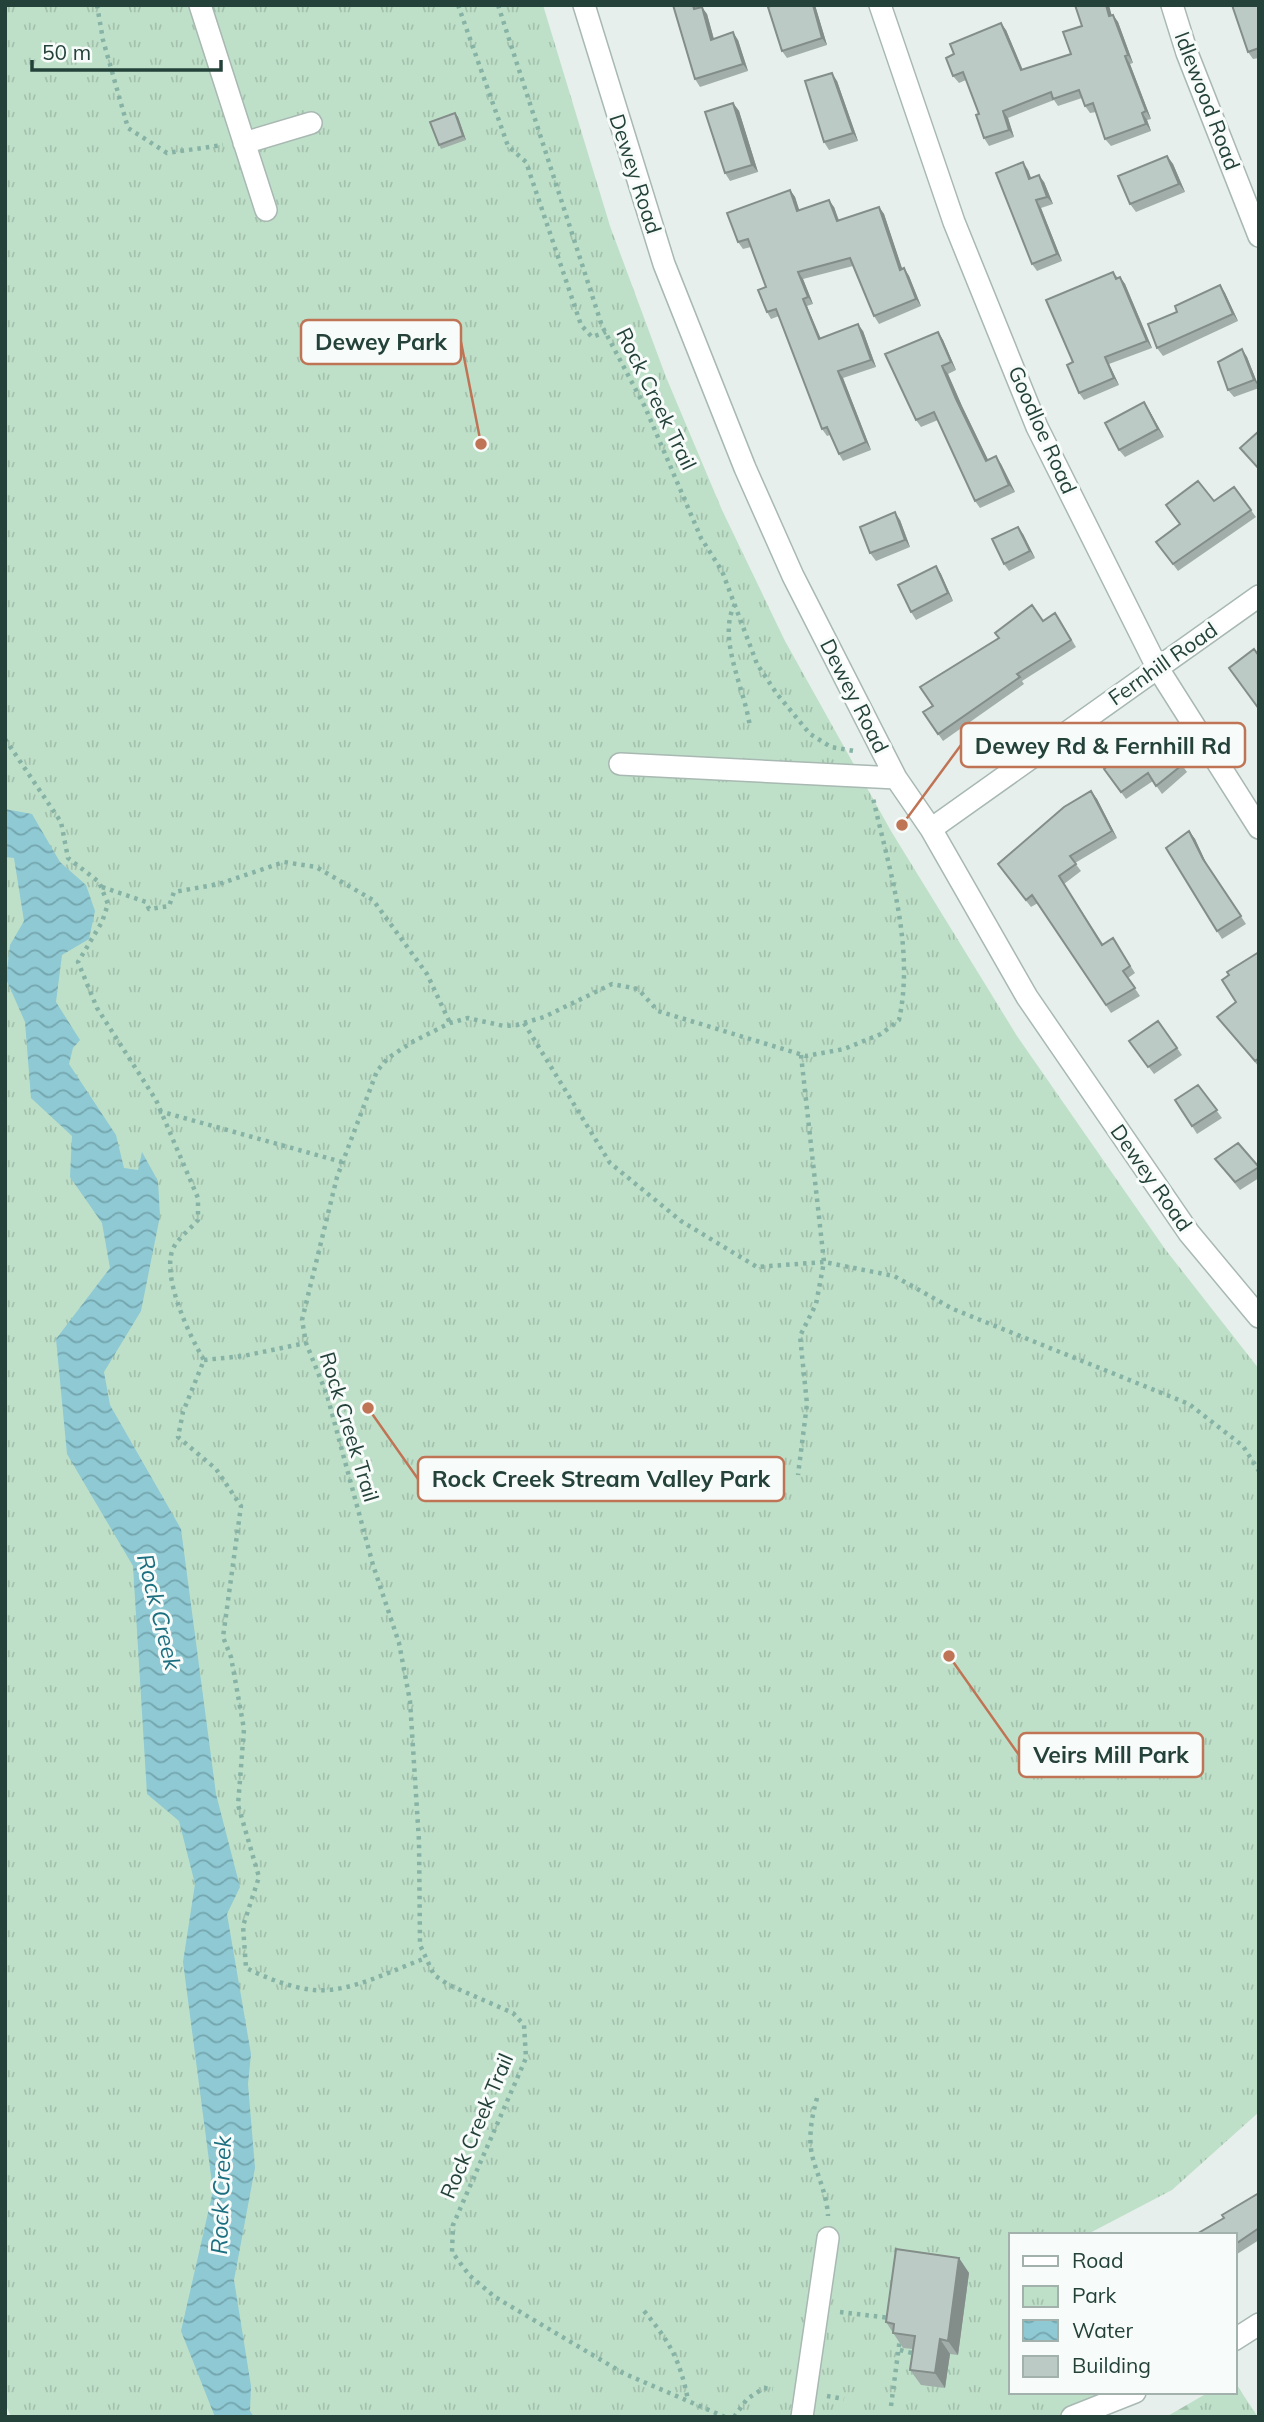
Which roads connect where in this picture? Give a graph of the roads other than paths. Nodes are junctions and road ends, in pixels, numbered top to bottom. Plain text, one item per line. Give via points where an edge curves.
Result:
1 (200, 5) edge
2 (584, 5) edge
3 (880, 5) edge
4 (1172, 5) edge
5 (311, 123) dead end
6 (244, 143) junction
7 (266, 210) dead end
8 (1259, 236) edge
9 (1259, 596) edge
10 (1157, 667) junction
11 (620, 764) dead end
12 (896, 778) junction
13 (1259, 828) edge
14 (931, 829) junction
15 (1259, 1317) edge
16 (828, 2238) dead end
17 (1259, 2324) edge
18 (1236, 2339) edge
19 (1130, 2394) edge
20 (802, 2417) edge
21 (1072, 2417) edge

1 - 6 street
2 - 12 street, Dewey Road via 664,264 745,468 793,576
3 - 10 street, Goodloe Road via 954,222 1037,427
4 - 8 street, Idlewood Road
5 - 6 street
6 - 7 street
9 - 10 street, Fernhill Road
10 - 13 street, Goodloe Road
10 - 14 street, Fernhill Road
11 - 12 street
12 - 14 street, Dewey Road
14 - 15 street, Dewey Road via 1027,997 1189,1233
16 - 20 street
17 - 18 street
19 - 21 street

